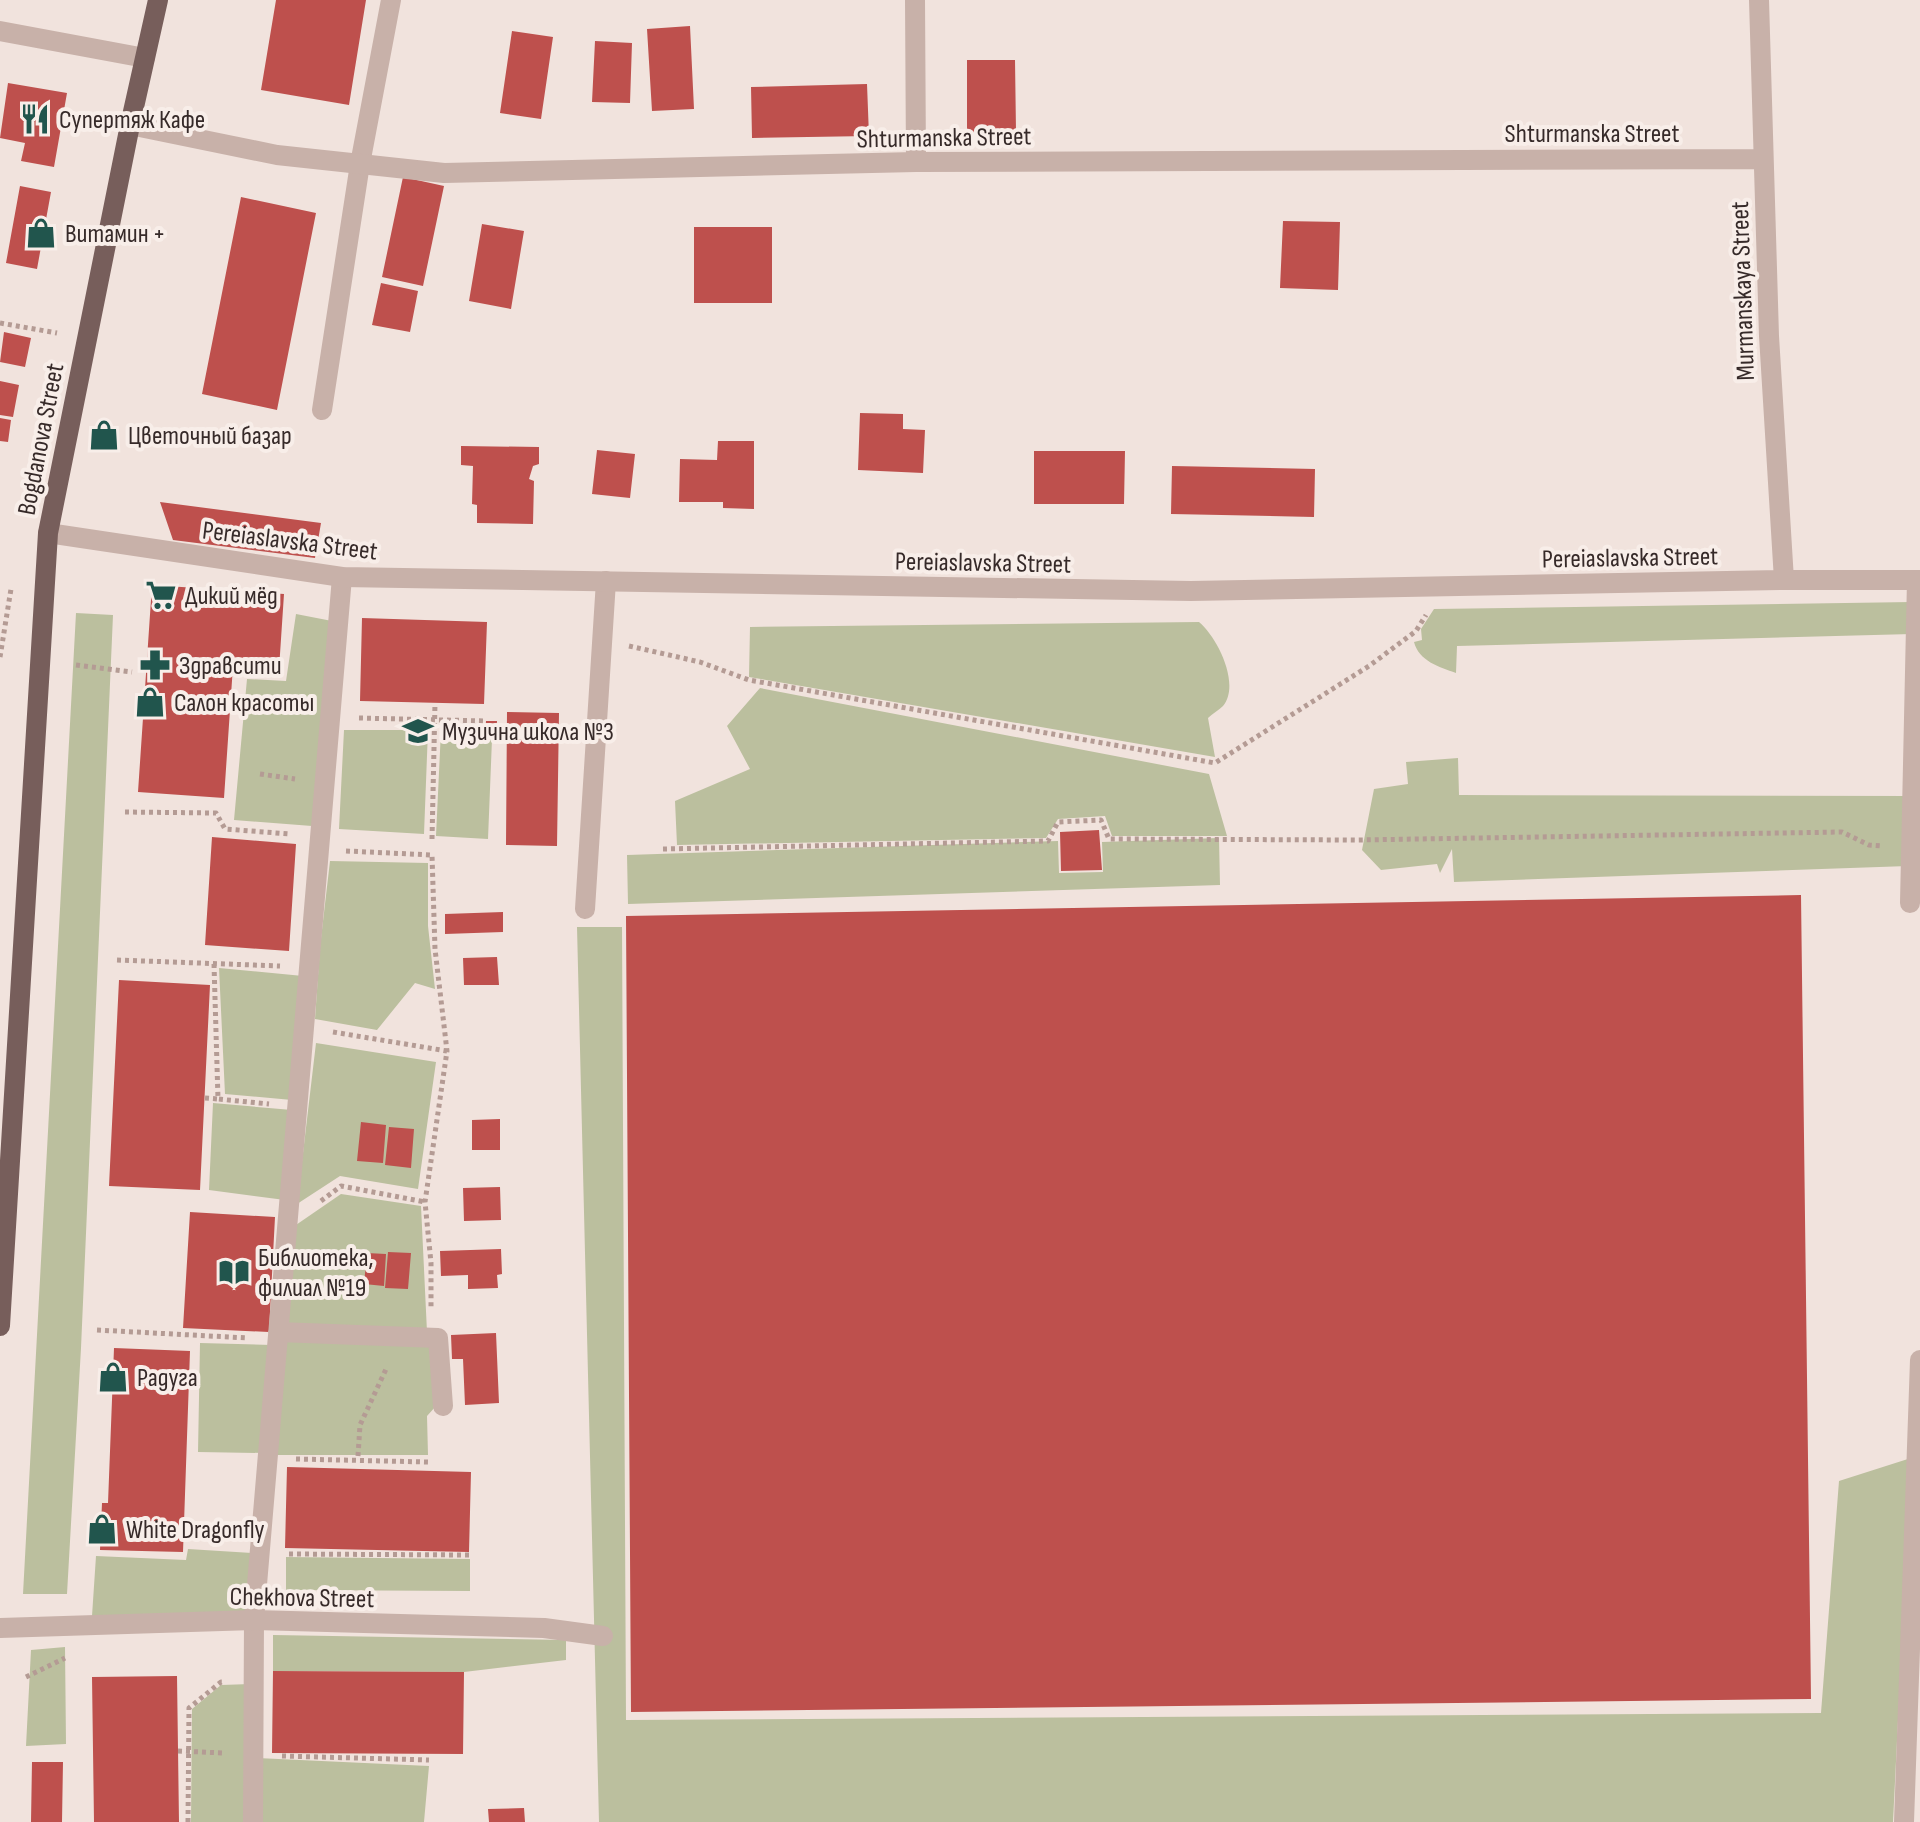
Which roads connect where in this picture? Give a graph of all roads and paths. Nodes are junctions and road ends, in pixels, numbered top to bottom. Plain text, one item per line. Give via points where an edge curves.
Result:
1 (158, 0) edge
2 (391, 0) edge
3 (915, 0) edge
4 (1759, 0) edge
5 (0, 31) edge
6 (145, 58) junction
7 (130, 125) junction
8 (1762, 159) junction
9 (916, 162) junction
10 (360, 164) junction
11 (0, 323) edge
12 (57, 333) dead end
13 (322, 410) dead end
14 (48, 533) junction
15 (342, 577) junction
16 (1784, 580) junction
17 (1918, 580) edge
18 (606, 581) junction
19 (1431, 607) dead end
20 (618, 643) dead end
21 (76, 665) dead end
22 (132, 672) dead end
23 (435, 703) dead end
24 (347, 717) dead end
25 (435, 720) junction
26 (486, 721) dead end
27 (125, 812) dead end
28 (432, 839) dead end
29 (319, 843) junction
30 (1911, 847) junction
31 (663, 849) dead end
32 (1910, 903) dead end
33 (585, 909) dead end
34 (117, 960) dead end
35 (214, 964) junction
36 (309, 967) junction
37 (304, 1027) junction
38 (447, 1051) junction
39 (205, 1098) dead end
40 (219, 1099) junction
41 (297, 1107) junction
42 (425, 1202) junction
43 (287, 1225) junction
44 (0, 1326) edge
45 (97, 1330) dead end
46 (278, 1336) junction
47 (392, 1336) junction
48 (431, 1338) junction
49 (1920, 1360) edge
50 (443, 1406) dead end
51 (358, 1456) dead end
52 (267, 1458) junction
53 (428, 1462) dead end
54 (260, 1553) junction
55 (470, 1555) dead end
56 (254, 1620) junction
57 (0, 1628) edge
58 (603, 1636) dead end
59 (1915, 1649) edge
60 (67, 1657) dead end
61 (26, 1677) dead end
62 (253, 1682) junction
63 (178, 1751) dead end
64 (189, 1752) junction
65 (253, 1755) junction
66 (429, 1760) dead end
67 (188, 1822) edge
68 (253, 1822) edge
69 (1904, 1822) edge

1 - 6 main road, Bogdanova Street
2 - 10 street
3 - 9 street
4 - 8 street, Murmanskaya Street
5 - 6 street
6 - 7 main road, Bogdanova Street
7 - 10 street, Shturmanska Street via 277,155
7 - 14 main road, Bogdanova Street
8 - 9 street, Shturmanska Street
8 - 16 street, Murmanskaya Street
9 - 10 street, Shturmanska Street via 444,173
10 - 13 street
11 - 12 path
14 - 15 street, Pereiaslavska Street
14 - 44 main road, Bogdanova Street
15 - 18 street, Pereiaslavska Street
15 - 29 street
16 - 17 street, Pereiaslavska Street
16 - 18 street, Pereiaslavska Street via 1191,591
17 - 30 street
18 - 33 street
19 - 20 path via 1416,631 1369,666 1215,763 749,680 700,662
21 - 22 path
23 - 25 path
24 - 25 path
25 - 26 path
25 - 28 path
27 - 29 path via 216,813 225,829
29 - 36 street
29 - 38 path via 432,855 435,949
30 - 31 path via 1869,845 1842,832 1109,839 1101,820 1058,822 1048,841
30 - 32 street
34 - 35 path
35 - 36 path
35 - 40 path
36 - 37 street
37 - 38 path
37 - 41 street
38 - 42 path
39 - 40 path
40 - 41 path
41 - 43 street
42 - 43 path via 341,1186
42 - 48 path
43 - 46 street
45 - 46 path
46 - 47 street
46 - 52 street
47 - 48 street
47 - 51 path via 389,1362 360,1425
48 - 50 street via 438,1338
49 - 59 street
52 - 53 path
52 - 54 street
54 - 55 path
54 - 56 street
56 - 57 street, Chekhova Street
56 - 58 street, Chekhova Street via 544,1628
56 - 62 street
59 - 69 street
60 - 61 path
62 - 64 path via 221,1682 189,1708
62 - 65 street
63 - 64 path
64 - 65 path
64 - 67 path
65 - 66 path
65 - 68 street

